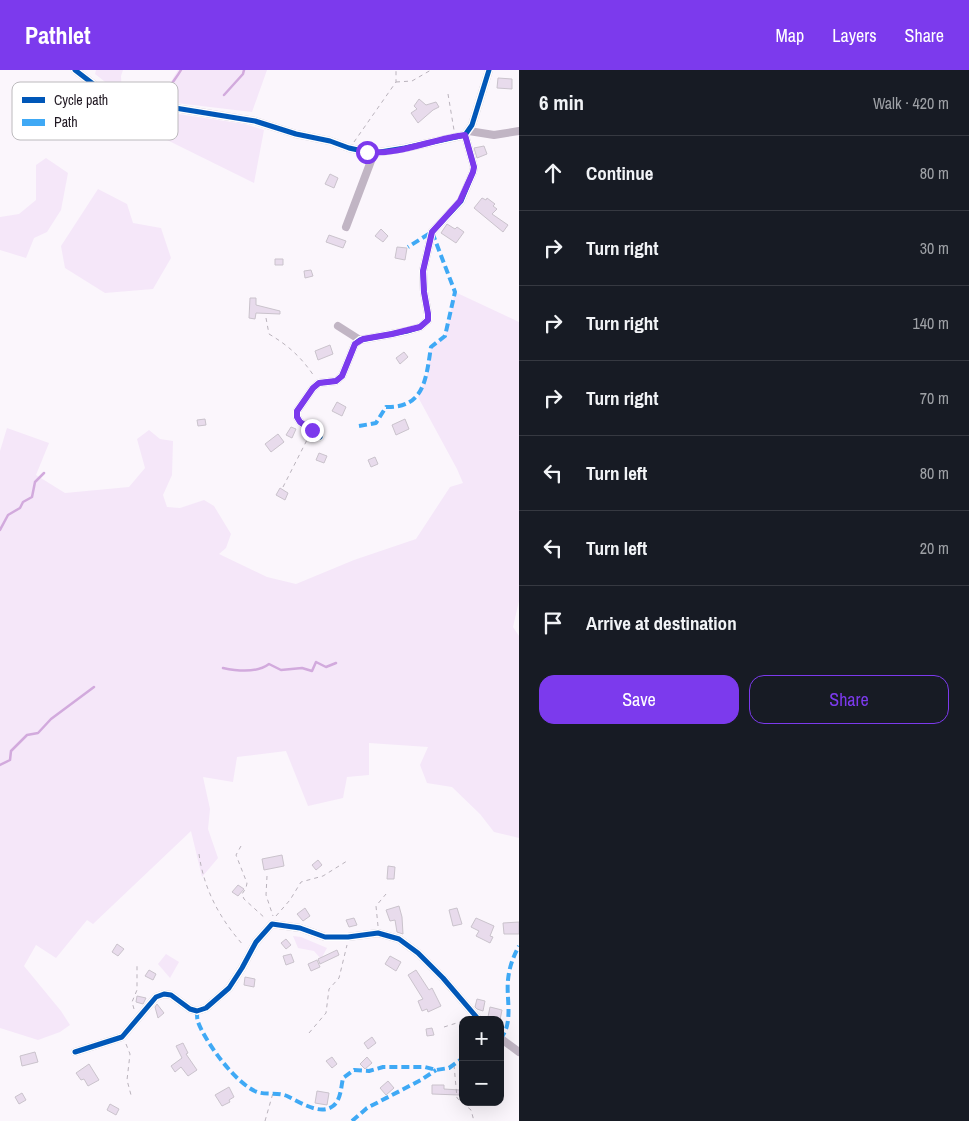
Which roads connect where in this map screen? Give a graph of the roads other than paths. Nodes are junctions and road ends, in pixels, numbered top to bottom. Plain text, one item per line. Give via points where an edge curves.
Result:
1 (75, 70) edge
2 (489, 70) edge
3 (91, 82) edge
4 (178, 109) edge
5 (519, 131) edge
6 (467, 133) junction
7 (374, 153) junction
8 (346, 227) dead end
9 (338, 326) dead end
10 (360, 340) junction
11 (320, 437) dead end
12 (475, 1016) edge
13 (504, 1041) edge
14 (75, 1052) dead end
15 (519, 1052) edge

1 - 3 street
2 - 6 street
4 - 7 street via 255,121
5 - 6 street via 494,135
6 - 7 street
6 - 10 street via 473,172 460,201 432,232 423,271 428,320 420,327
7 - 8 street
9 - 10 street
10 - 11 street via 355,344 342,376 336,381 319,383 297,411 300,422
12 - 14 street via 418,953 399,939 378,933 324,937 300,928 272,924 250,952 229,988 206,1008 190,1009 171,995 164,994 156,997 122,1037
13 - 15 street

